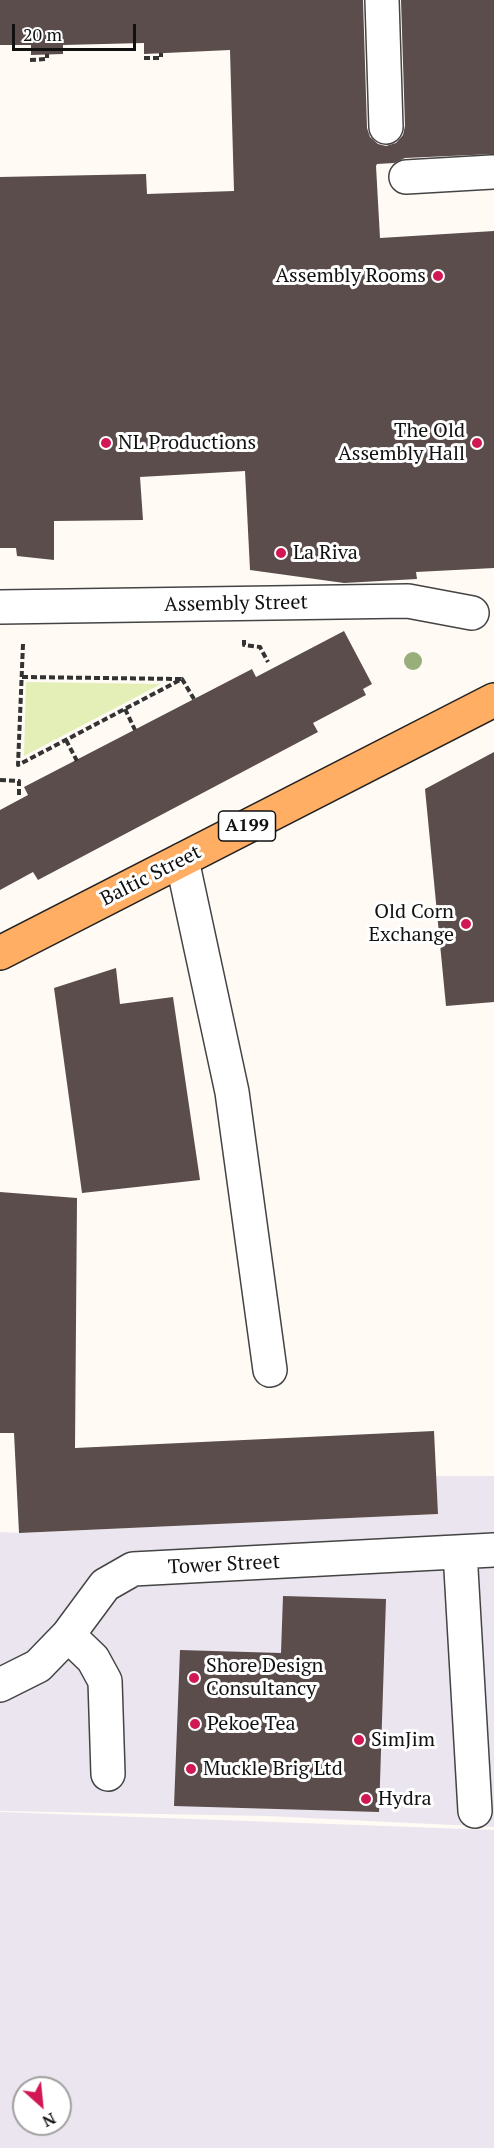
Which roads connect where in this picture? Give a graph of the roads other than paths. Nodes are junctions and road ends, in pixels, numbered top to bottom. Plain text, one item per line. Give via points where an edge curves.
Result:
1 (382, 0) edge
2 (386, 127) dead end
3 (492, 172) dead end
4 (406, 177) dead end
5 (12, 607) edge
6 (472, 613) dead end
7 (494, 700) edge
8 (182, 860) junction
9 (0, 953) edge
10 (270, 1370) dead end
11 (494, 1550) edge
12 (460, 1552) junction
13 (68, 1635) junction
14 (0, 1685) edge
15 (108, 1774) dead end
16 (475, 1810) dead end

1 - 2 street
3 - 4 street
5 - 6 street, Assembly Street via 408,601
7 - 8 main road, Baltic Street / A199
8 - 9 main road, Baltic Street / A199
8 - 10 street via 232,1092
11 - 12 street, Tower Street
12 - 13 street, Tower Street via 133,1569 105,1585
12 - 16 street
13 - 14 street, Tower Street via 38,1666
13 - 15 street via 93,1659 105,1681

